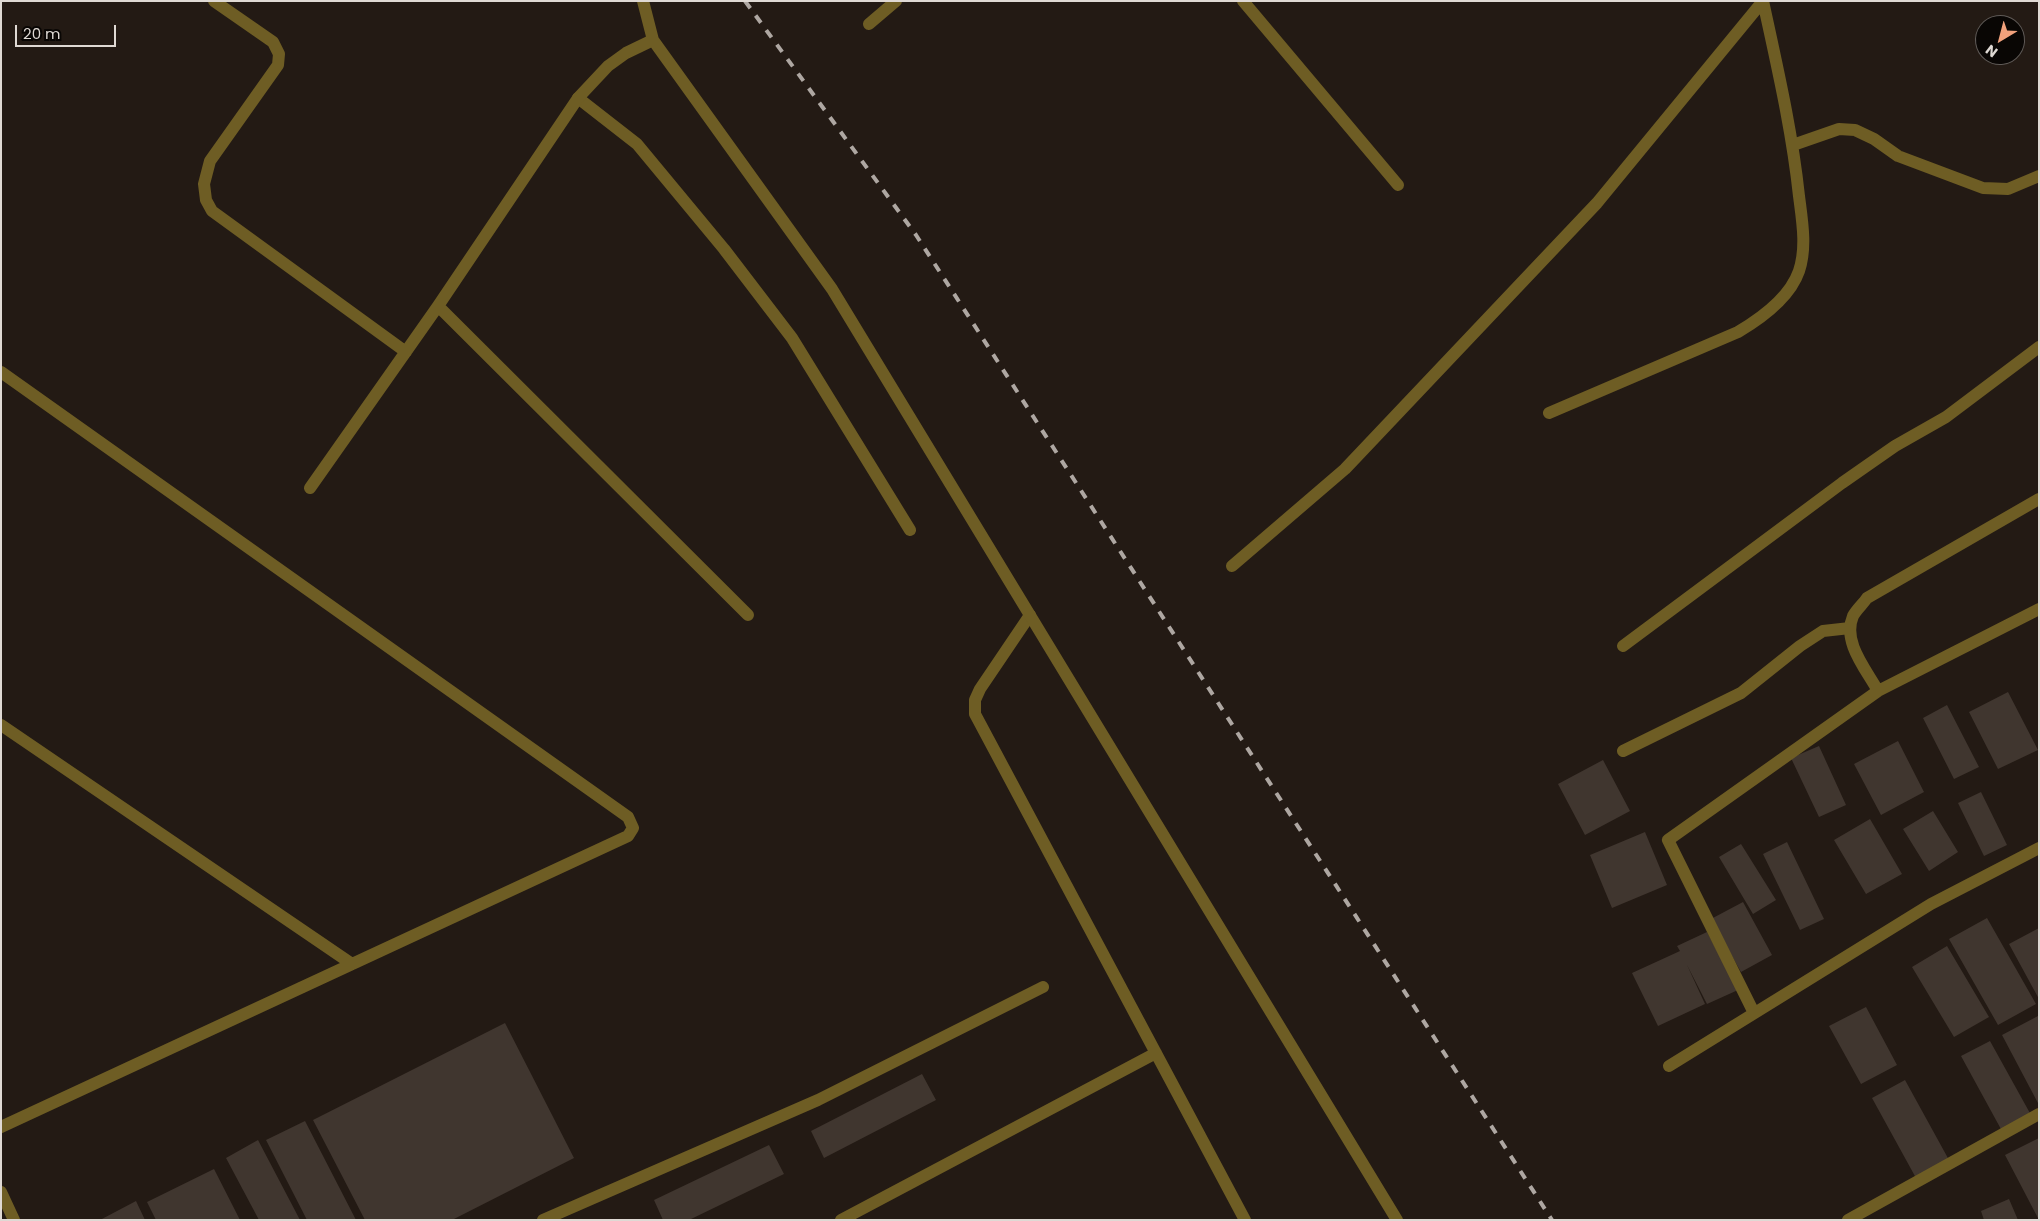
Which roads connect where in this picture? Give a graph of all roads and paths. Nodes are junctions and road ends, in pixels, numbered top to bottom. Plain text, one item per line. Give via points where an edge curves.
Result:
1 (214, 1) edge
2 (643, 1) edge
3 (896, 1) edge
4 (1242, 1) edge
5 (1763, 1) edge
6 (869, 24) dead end
7 (653, 40) junction
8 (578, 98) junction
9 (1793, 145) junction
10 (2039, 176) edge
11 (1398, 185) dead end
12 (438, 306) junction
13 (2039, 347) edge
14 (406, 352) junction
15 (1, 372) edge
16 (1549, 413) dead end
17 (310, 488) dead end
18 (2039, 499) edge
19 (910, 530) dead end
20 (1232, 566) dead end
21 (2039, 609) edge
22 (1030, 615) junction
23 (748, 616) dead end
24 (1850, 628) junction
25 (1623, 646) dead end
26 (1878, 691) junction
27 (1, 725) edge
28 (1623, 751) dead end
29 (2039, 848) edge
30 (352, 964) junction
31 (1043, 987) dead end
32 (1754, 1013) junction
33 (1156, 1052) junction
34 (1669, 1066) dead end
35 (2039, 1114) edge
36 (1, 1127) edge
37 (1, 1192) edge
38 (14, 1220) edge
39 (542, 1220) edge
40 (840, 1220) edge
41 (1245, 1220) edge
42 (1397, 1220) edge
43 (1848, 1220) edge

1 - 14 street via 273,42 279,54 278,65 210,161 204,184 206,200 212,211
2 - 7 street
3 - 6 street
4 - 11 street
5 - 9 street
5 - 20 street via 1597,203 1345,469
7 - 8 street via 608,66
7 - 22 street via 832,289
8 - 12 street
8 - 19 street via 637,144 792,338
9 - 10 street via 1839,129 1856,130 1898,156 1983,188 2008,189
9 - 16 street via 1804,238 1799,272 1784,294 1763,317 1738,332
12 - 14 street
12 - 23 street
13 - 25 street via 1946,417 1894,446 1842,483
14 - 17 street
15 - 30 street via 628,817 633,828 628,836
18 - 24 street via 1867,598 1854,615
21 - 26 street
22 - 33 street via 980,689 975,700 975,714
22 - 42 street
24 - 26 street via 1850,641
24 - 28 street via 1823,631 1741,693
26 - 32 street via 1668,840
27 - 30 street
29 - 32 street via 1931,904
30 - 36 street
31 - 39 street via 818,1100
32 - 34 street
33 - 40 street
33 - 41 street
35 - 43 street
37 - 38 street

